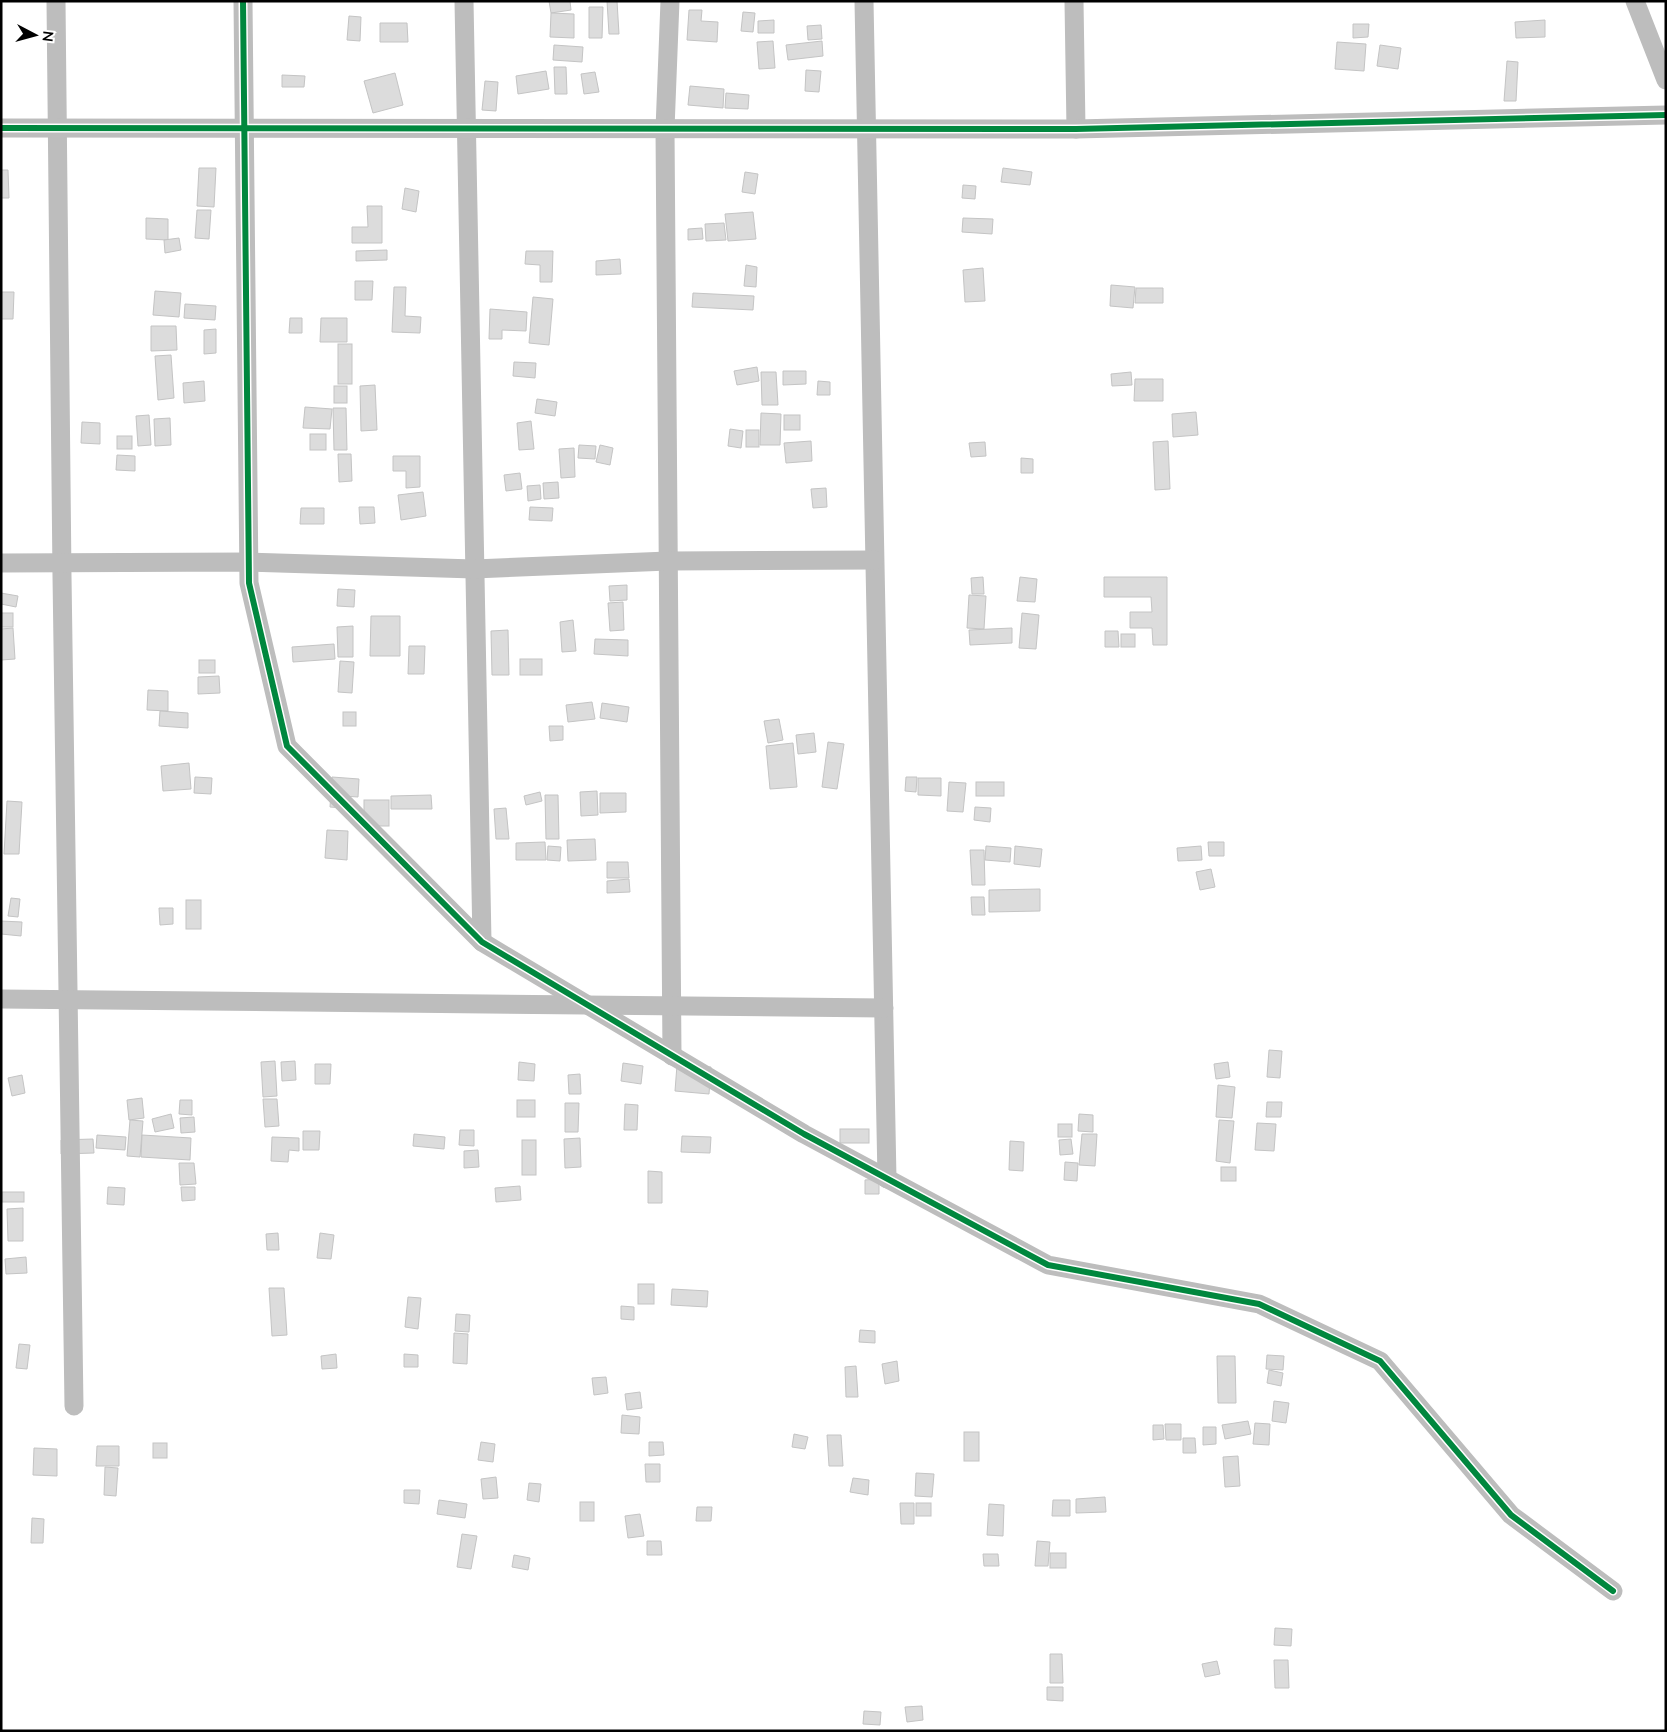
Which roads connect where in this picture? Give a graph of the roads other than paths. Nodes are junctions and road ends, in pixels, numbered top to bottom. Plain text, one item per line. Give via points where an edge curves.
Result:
1 (56, 1) edge
2 (243, 1) edge
3 (464, 1) edge
4 (670, 1) edge
5 (864, 1) edge
6 (1074, 1) edge
7 (1635, 1) edge
8 (1666, 80) edge
9 (1666, 115) edge
10 (1, 128) edge
11 (58, 128) junction
12 (244, 128) junction
13 (466, 128) junction
14 (666, 129) junction
15 (866, 129) junction
16 (1076, 129) junction
17 (874, 560) junction
18 (668, 561) junction
19 (249, 562) junction
20 (1, 563) edge
21 (62, 563) junction
22 (474, 569) junction
23 (482, 942) junction
24 (1, 999) edge
25 (68, 1000) junction
26 (587, 1005) junction
27 (672, 1006) junction
28 (884, 1008) junction
29 (672, 1056) junction
30 (888, 1179) junction
31 (74, 1406) dead end
32 (1613, 1591) dead end

1 - 11 street
2 - 12 street
3 - 13 street
4 - 14 street
5 - 15 street
6 - 16 street
7 - 8 street
9 - 16 street
10 - 11 street
11 - 12 street
11 - 21 street
12 - 13 street
12 - 19 street
13 - 14 street
13 - 22 street
14 - 15 street
14 - 18 street
15 - 16 street
15 - 17 street
17 - 18 street
17 - 28 street
18 - 22 street
18 - 27 street
19 - 21 street
19 - 22 street
19 - 23 street via 249,583 287,746
20 - 21 street
21 - 25 street
22 - 23 street
23 - 26 street
24 - 25 street
25 - 26 street
25 - 31 street
26 - 27 street
26 - 29 street
27 - 28 street
27 - 29 street
28 - 30 street
29 - 30 street
30 - 32 street via 1048,1265 1259,1304 1380,1361 1511,1515

